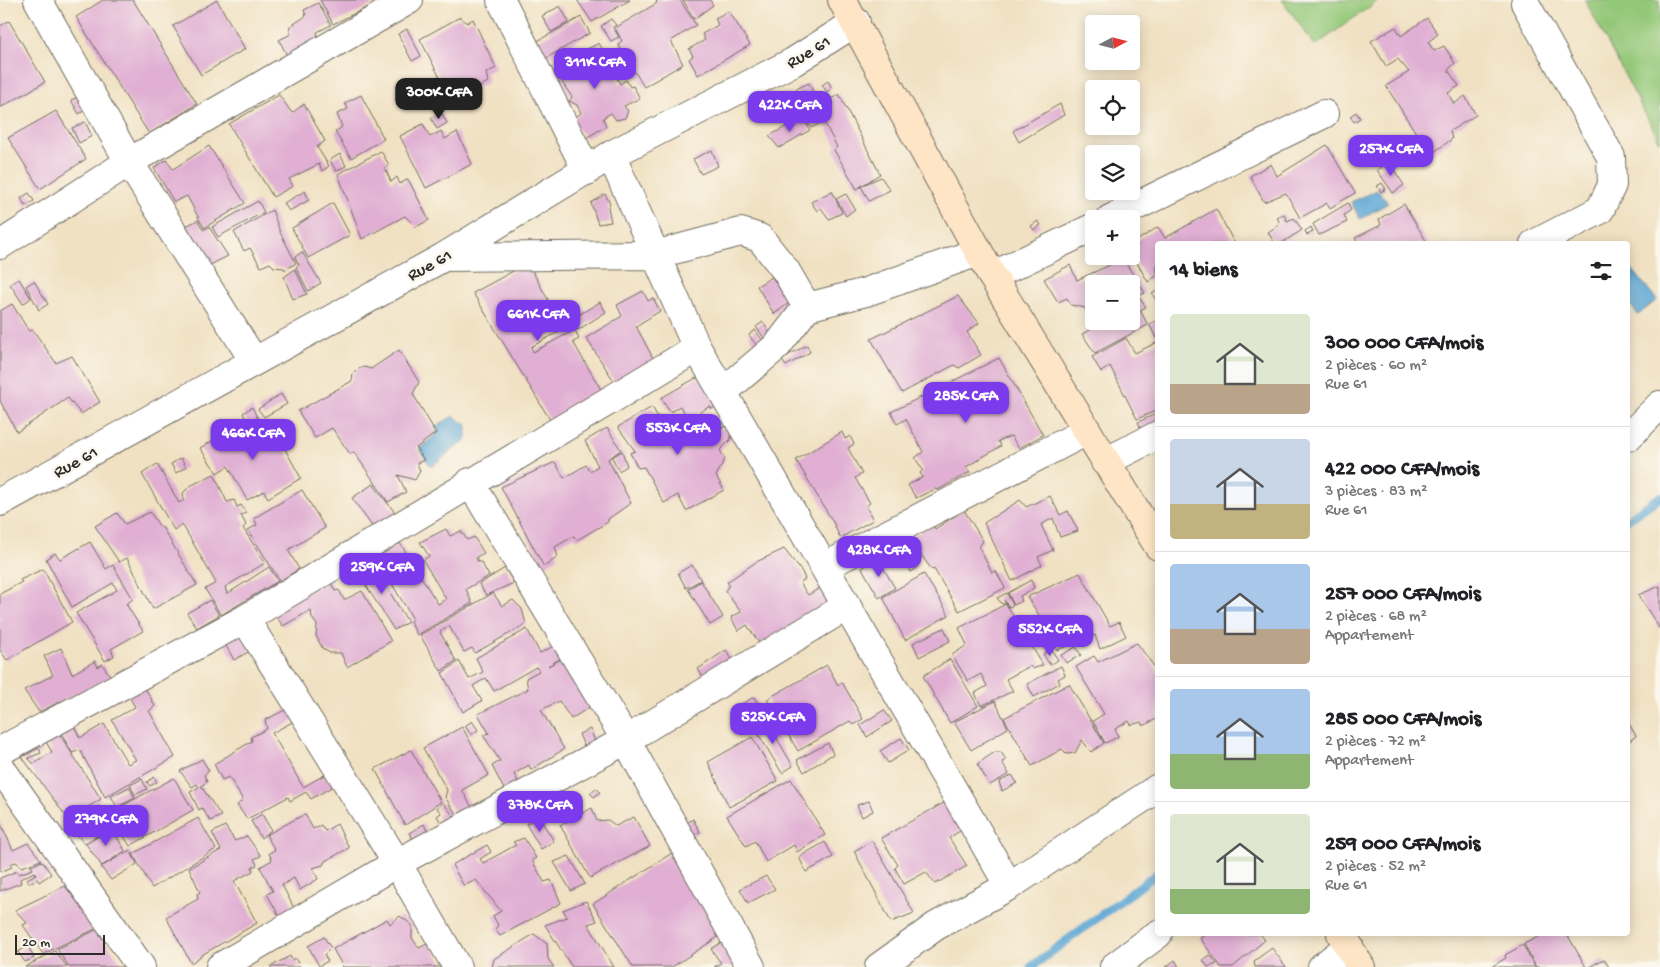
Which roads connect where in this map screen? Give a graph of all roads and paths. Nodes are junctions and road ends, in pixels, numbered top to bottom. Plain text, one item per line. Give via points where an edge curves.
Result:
1 (38, 0) edge
2 (409, 0) edge
3 (501, 0) edge
4 (1525, 3) dead end
5 (849, 11) edge
6 (1324, 114) dead end
7 (611, 156) junction
8 (129, 162) junction
9 (587, 171) junction
10 (1128, 210) edge
11 (1085, 231) edge
12 (1540, 241) edge
13 (0, 245) edge
14 (978, 252) junction
15 (655, 255) junction
16 (442, 258) junction
17 (992, 276) junction
18 (807, 307) junction
19 (697, 348) junction
20 (254, 362) junction
21 (723, 392) junction
22 (1660, 405) edge
23 (1087, 431) junction
24 (1630, 435) edge
25 (1155, 437) edge
26 (1105, 462) junction
27 (470, 482) junction
28 (0, 502) edge
29 (1155, 541) edge
30 (824, 567) junction
31 (847, 606) junction
32 (245, 619) junction
33 (626, 740) junction
34 (0, 751) edge
35 (0, 767) edge
36 (1155, 790) edge
37 (397, 863) junction
38 (1009, 886) junction
39 (1155, 936) edge
40 (1350, 949) edge
41 (142, 967) edge
42 (220, 967) edge
43 (457, 967) edge
44 (751, 967) edge
45 (879, 967) edge
46 (1114, 967) edge
47 (1322, 967) edge

1 - 8 street
2 - 8 street
3 - 9 street
4 - 12 street via 1611,157 1612,186 1600,210
5 - 7 street, Rue 61 via 793,62
5 - 14 street
6 - 10 street
7 - 9 street, Rue 61
7 - 15 street
8 - 13 street
8 - 20 street
9 - 16 street, Rue 61
11 - 17 street
14 - 17 street
14 - 18 street via 866,292
15 - 16 street
15 - 18 street via 741,232 760,238 786,271
15 - 19 street
16 - 20 street, Rue 61
17 - 23 street
18 - 21 street via 777,346
19 - 21 street
19 - 27 street
20 - 28 street, Rue 61
21 - 30 street
22 - 24 street
23 - 26 street
23 - 30 street
25 - 26 street
26 - 29 street
27 - 32 street
27 - 33 street
30 - 31 street
31 - 33 street
31 - 38 street
32 - 34 street
32 - 37 street
33 - 37 street
33 - 44 street
35 - 41 street
36 - 38 street
37 - 42 street
37 - 43 street
38 - 45 street via 936,926
39 - 46 street
40 - 47 street

